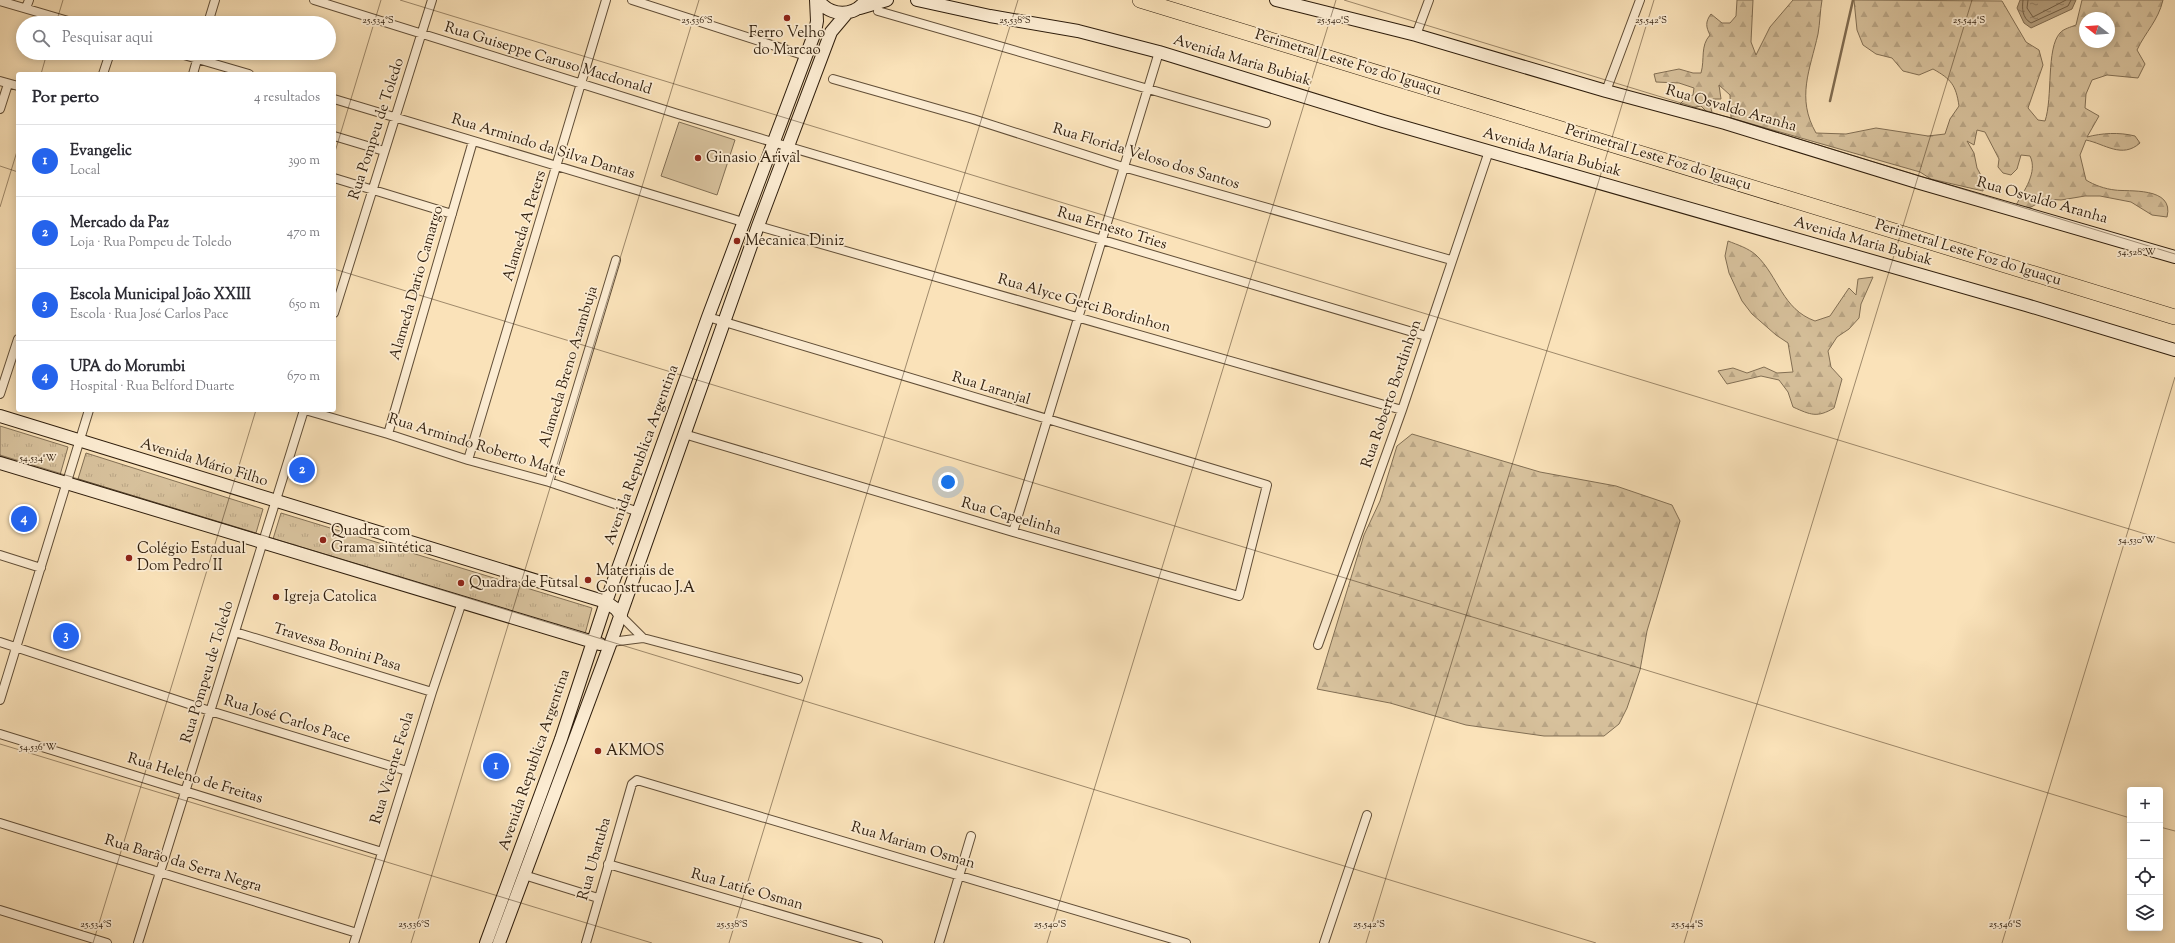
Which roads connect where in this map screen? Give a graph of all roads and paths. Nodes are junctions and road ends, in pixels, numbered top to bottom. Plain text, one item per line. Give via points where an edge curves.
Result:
1 (28, 0) edge
2 (215, 0) edge
3 (314, 0) edge
4 (432, 0) edge
5 (606, 0) edge
6 (632, 0) edge
7 (817, 0) edge
8 (887, 0) edge
9 (917, 0) edge
10 (1140, 0) edge
11 (1276, 0) edge
12 (1429, 0) edge
13 (1640, 0) edge
14 (0, 1) edge
15 (862, 4) edge
16 (26, 8) junction
17 (878, 12) dead end
18 (847, 13) junction
19 (52, 16) edge
20 (210, 16) edge
21 (422, 34) junction
22 (1416, 35) junction
23 (1159, 52) junction
24 (806, 56) junction
25 (108, 60) edge
26 (197, 60) edge
27 (209, 60) edge
28 (104, 72) edge
29 (194, 72) edge
30 (243, 72) edge
31 (833, 79) dead end
32 (0, 81) edge
33 (8, 84) junction
34 (580, 84) junction
35 (16, 86) edge
36 (1147, 88) junction
37 (1606, 91) junction
38 (336, 100) edge
39 (0, 109) edge
40 (395, 116) junction
41 (1266, 123) dead end
42 (336, 137) edge
43 (473, 141) junction
44 (774, 142) junction
45 (790, 146) junction
46 (384, 151) junction
47 (1489, 151) junction
48 (558, 166) junction
49 (1123, 167) junction
50 (336, 179) edge
51 (372, 188) junction
52 (452, 214) junction
53 (743, 222) junction
54 (758, 226) junction
55 (1101, 240) junction
56 (2175, 257) edge
57 (616, 260) dead end
58 (1451, 260) junction
59 (336, 306) edge
60 (708, 317) junction
61 (1078, 317) junction
62 (2175, 317) edge
63 (724, 322) junction
64 (1426, 336) junction
65 (16, 345) edge
66 (2175, 350) edge
67 (0, 394) edge
68 (1402, 410) junction
69 (88, 412) edge
70 (303, 412) edge
71 (311, 412) edge
72 (0, 416) edge
73 (1047, 420) junction
74 (388, 434) junction
75 (684, 434) junction
76 (79, 441) junction
77 (468, 460) junction
78 (0, 463) edge
79 (549, 482) junction
80 (66, 483) junction
81 (275, 502) junction
82 (639, 512) junction
83 (1013, 532) junction
84 (263, 542) junction
85 (0, 555) edge
86 (40, 568) junction
87 (1239, 596) joint
88 (462, 602) junction
89 (606, 602) junction
90 (621, 616) junction
91 (235, 632) junction
92 (643, 638) junction
93 (0, 642) edge
94 (593, 642) junction
95 (611, 642) junction
96 (1318, 644) dead end
97 (16, 647) junction
98 (798, 680) dead end
99 (432, 692) junction
100 (0, 700) edge
101 (210, 711) junction
102 (0, 734) edge
103 (407, 771) junction
104 (632, 784) joint
105 (185, 791) junction
106 (1367, 815) dead end
107 (0, 822) edge
108 (971, 836) dead end
109 (382, 852) junction
110 (608, 864) junction
111 (160, 872) junction
112 (960, 874) junction
113 (524, 875) junction
114 (598, 898) junction
115 (0, 910) edge
116 (357, 933) junction
117 (107, 943) edge
118 (138, 943) edge
119 (354, 943) edge
120 (486, 943) edge
121 (499, 943) edge
122 (586, 943) edge
123 (878, 943) edge
124 (939, 943) edge
125 (1186, 943) edge
126 (1324, 943) edge

1 - 16 street
2 - 20 street
3 - 21 street, Rua Guiseppe Caruso Macdonald
4 - 21 street, Rua Pompeu de Toledo
5 - 34 street, Alameda A Peters
6 - 24 street
7 - 18 street via 828,9
7 - 24 street, Avenida Republica Argentina via 817,21
8 - 15 street
9 - 23 street, Avenida Maria Bubiak via 1078,31
10 - 62 highway, Perimetral Leste Foz do Iguaçu
11 - 22 street, Rua Osvaldo Aranha
12 - 22 street
13 - 37 street
14 - 16 street
15 - 18 street
16 - 19 street
17 - 36 street
18 - 45 street, Avenida Republica Argentina via 831,32
21 - 34 street, Rua Guiseppe Caruso Macdonald
21 - 40 street, Rua Pompeu de Toledo
22 - 37 street, Rua Osvaldo Aranha
23 - 36 street
23 - 47 street, Avenida Maria Bubiak
24 - 44 street, Avenida Republica Argentina
25 - 28 street
26 - 29 street
27 - 30 street
31 - 49 street, Rua Florida Veloso dos Santos via 973,119
32 - 33 street
33 - 35 street
33 - 39 street
34 - 44 street, Rua Guiseppe Caruso Macdonald
34 - 48 street, Alameda A Peters
36 - 41 street
36 - 49 street
37 - 56 street, Rua Osvaldo Aranha via 1725,123
38 - 40 street, Rua Armindo da Silva Dantas
40 - 43 street, Rua Armindo da Silva Dantas
40 - 46 street, Rua Pompeu de Toledo
42 - 46 street
43 - 48 street, Rua Armindo da Silva Dantas
43 - 52 street, Alameda Dario Camargo
44 - 45 street, Rua Guiseppe Caruso Macdonald
44 - 53 street, Avenida Republica Argentina
45 - 54 street, Avenida Republica Argentina
45 - 55 street, Rua Ernesto Tries
46 - 51 street, Rua Pompeu de Toledo
47 - 58 street, Rua Roberto Bordinhon
47 - 66 street, Avenida Maria Bubiak
48 - 53 street, Rua Armindo da Silva Dantas
48 - 77 street, Alameda A Peters
49 - 55 street
49 - 58 street, Rua Florida Veloso dos Santos
50 - 51 street
51 - 52 street
51 - 59 street, Rua Pompeu de Toledo
52 - 74 street, Alameda Dario Camargo
53 - 60 street, Avenida Republica Argentina
54 - 61 street, Rua Alyce Gerci Bordinhon
54 - 63 street, Avenida Republica Argentina
55 - 61 street
55 - 64 street, Rua Ernesto Tries
57 - 79 street, Alameda Breno Azambuja
58 - 64 street, Rua Roberto Bordinhon
60 - 63 street, Rua Laranjal
60 - 82 street, Avenida Republica Argentina
61 - 68 street, Rua Alyce Gerci Bordinhon
61 - 73 street
63 - 73 street, Rua Laranjal
63 - 75 street, Avenida Republica Argentina
64 - 68 street, Rua Roberto Bordinhon
65 - 67 street
68 - 96 street, Rua Roberto Bordinhon
69 - 76 street
70 - 81 street, Rua Pompeu de Toledo
71 - 74 street, Rua Armindo Roberto Matte
72 - 76 street, Avenida Mário Filho
73 - 83 street
73 - 87 street, Rua Laranjal via 1267,485
74 - 77 street, Rua Armindo Roberto Matte
75 - 83 street, Rua Capeelinha
75 - 90 street, Avenida Republica Argentina
76 - 80 street
76 - 81 street, Avenida Mário Filho
77 - 79 street, Rua Armindo Roberto Matte
78 - 80 street
79 - 82 street, Rua Armindo Roberto Matte
80 - 84 street
80 - 86 street
81 - 84 street, Rua Pompeu de Toledo
81 - 89 street, Avenida Mário Filho
82 - 89 street, Avenida Republica Argentina
83 - 87 street, Rua Capeelinha
84 - 88 street
84 - 91 street, Rua Pompeu de Toledo
85 - 86 street
86 - 97 street
88 - 94 street
88 - 99 street, Rua Vicente Feola
89 - 90 street
89 - 94 street, Avenida Republica Argentina
90 - 92 street
90 - 95 street, Avenida Republica Argentina
91 - 99 street, Travessa Bonini Pasa
91 - 101 street, Rua Pompeu de Toledo
92 - 95 street
92 - 98 street
93 - 97 street, Rua José Carlos Pace
94 - 95 street
94 - 120 street, Avenida Republica Argentina via 561,740
95 - 113 street, Avenida Republica Argentina
97 - 100 street
97 - 101 street, Rua José Carlos Pace
99 - 103 street, Rua Vicente Feola
101 - 103 street, Rua José Carlos Pace
101 - 105 street, Rua Pompeu de Toledo
102 - 105 street, Rua Heleno de Freitas
103 - 109 street, Rua Vicente Feola
104 - 110 street, Rua Ubatuba
104 - 112 street, Rua Mariam Osman via 637,780 643,780
105 - 109 street, Rua Heleno de Freitas
105 - 111 street, Rua Pompeu de Toledo
106 - 126 street
107 - 111 street, Rua Barão da Serra Negra
108 - 112 street
109 - 116 street, Rua Vicente Feola
110 - 114 street, Rua Ubatuba
110 - 123 street, Rua Latife Osman
111 - 116 street, Rua Barão da Serra Negra
111 - 118 street, Rua Pompeu de Toledo
112 - 124 street
112 - 125 street, Rua Mariam Osman
113 - 114 street
113 - 121 street, Avenida Republica Argentina
114 - 122 street, Rua Ubatuba
115 - 117 street
116 - 119 street, Rua Vicente Feola

